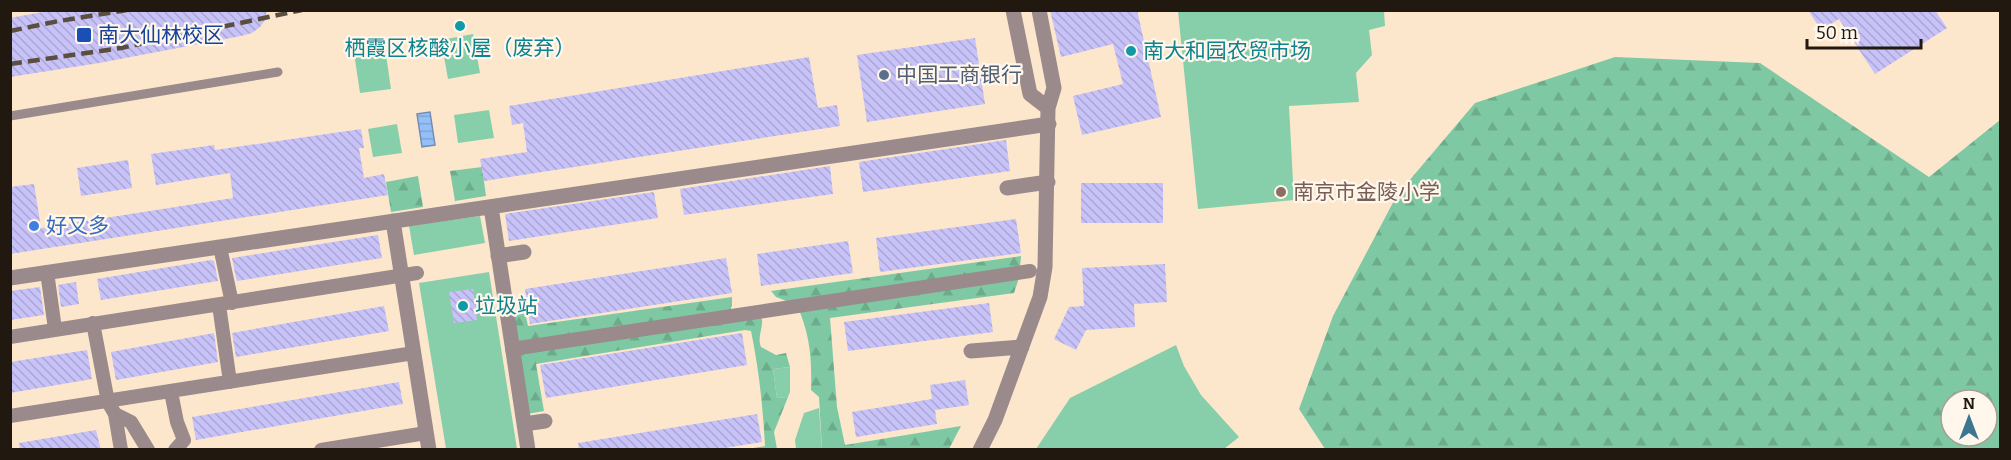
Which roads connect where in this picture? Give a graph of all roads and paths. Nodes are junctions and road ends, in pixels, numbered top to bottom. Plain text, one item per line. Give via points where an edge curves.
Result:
1 (1013, 10) edge
2 (1039, 10) edge
3 (278, 72) dead end
4 (1048, 108) junction
5 (10, 116) edge
6 (1049, 124) junction
7 (1048, 182) junction
8 (1006, 188) dead end
9 (490, 207) junction
10 (393, 221) junction
11 (220, 247) junction
12 (524, 252) dead end
13 (498, 256) junction
14 (1030, 271) dead end
15 (47, 272) junction
16 (417, 273) dead end
17 (401, 274) junction
18 (10, 278) edge
19 (226, 304) junction
20 (93, 323) junction
21 (55, 329) junction
22 (10, 337) edge
23 (1022, 347) junction
24 (512, 349) junction
25 (971, 351) dead end
26 (414, 353) junction
27 (230, 382) junction
28 (171, 392) junction
29 (112, 408) junction
30 (10, 416) edge
31 (545, 421) dead end
32 (524, 424) junction
33 (426, 434) junction
34 (121, 450) edge
35 (148, 450) edge
36 (176, 450) edge
37 (321, 450) edge
38 (429, 450) edge
39 (528, 450) edge
40 (980, 450) edge

1 - 4 street via 1030,94
2 - 4 street via 1054,88
3 - 5 lane
4 - 6 street
6 - 7 street
6 - 9 street
7 - 8 street
7 - 23 street via 1045,267 1040,297
9 - 10 street
9 - 13 street
10 - 11 street
10 - 17 street
11 - 15 street
11 - 19 street
12 - 13 street
13 - 24 street
14 - 24 street
15 - 18 street
15 - 21 street
16 - 17 street
17 - 19 street
17 - 26 street
19 - 20 street
19 - 27 street
20 - 21 street
20 - 29 street
21 - 22 street
23 - 25 street
23 - 40 street
24 - 32 street
26 - 27 street
26 - 33 street
27 - 28 street
28 - 29 street
28 - 36 street via 184,440
29 - 30 street
29 - 34 street
29 - 35 street via 131,422
31 - 32 street
32 - 39 street
33 - 37 street
33 - 38 street

